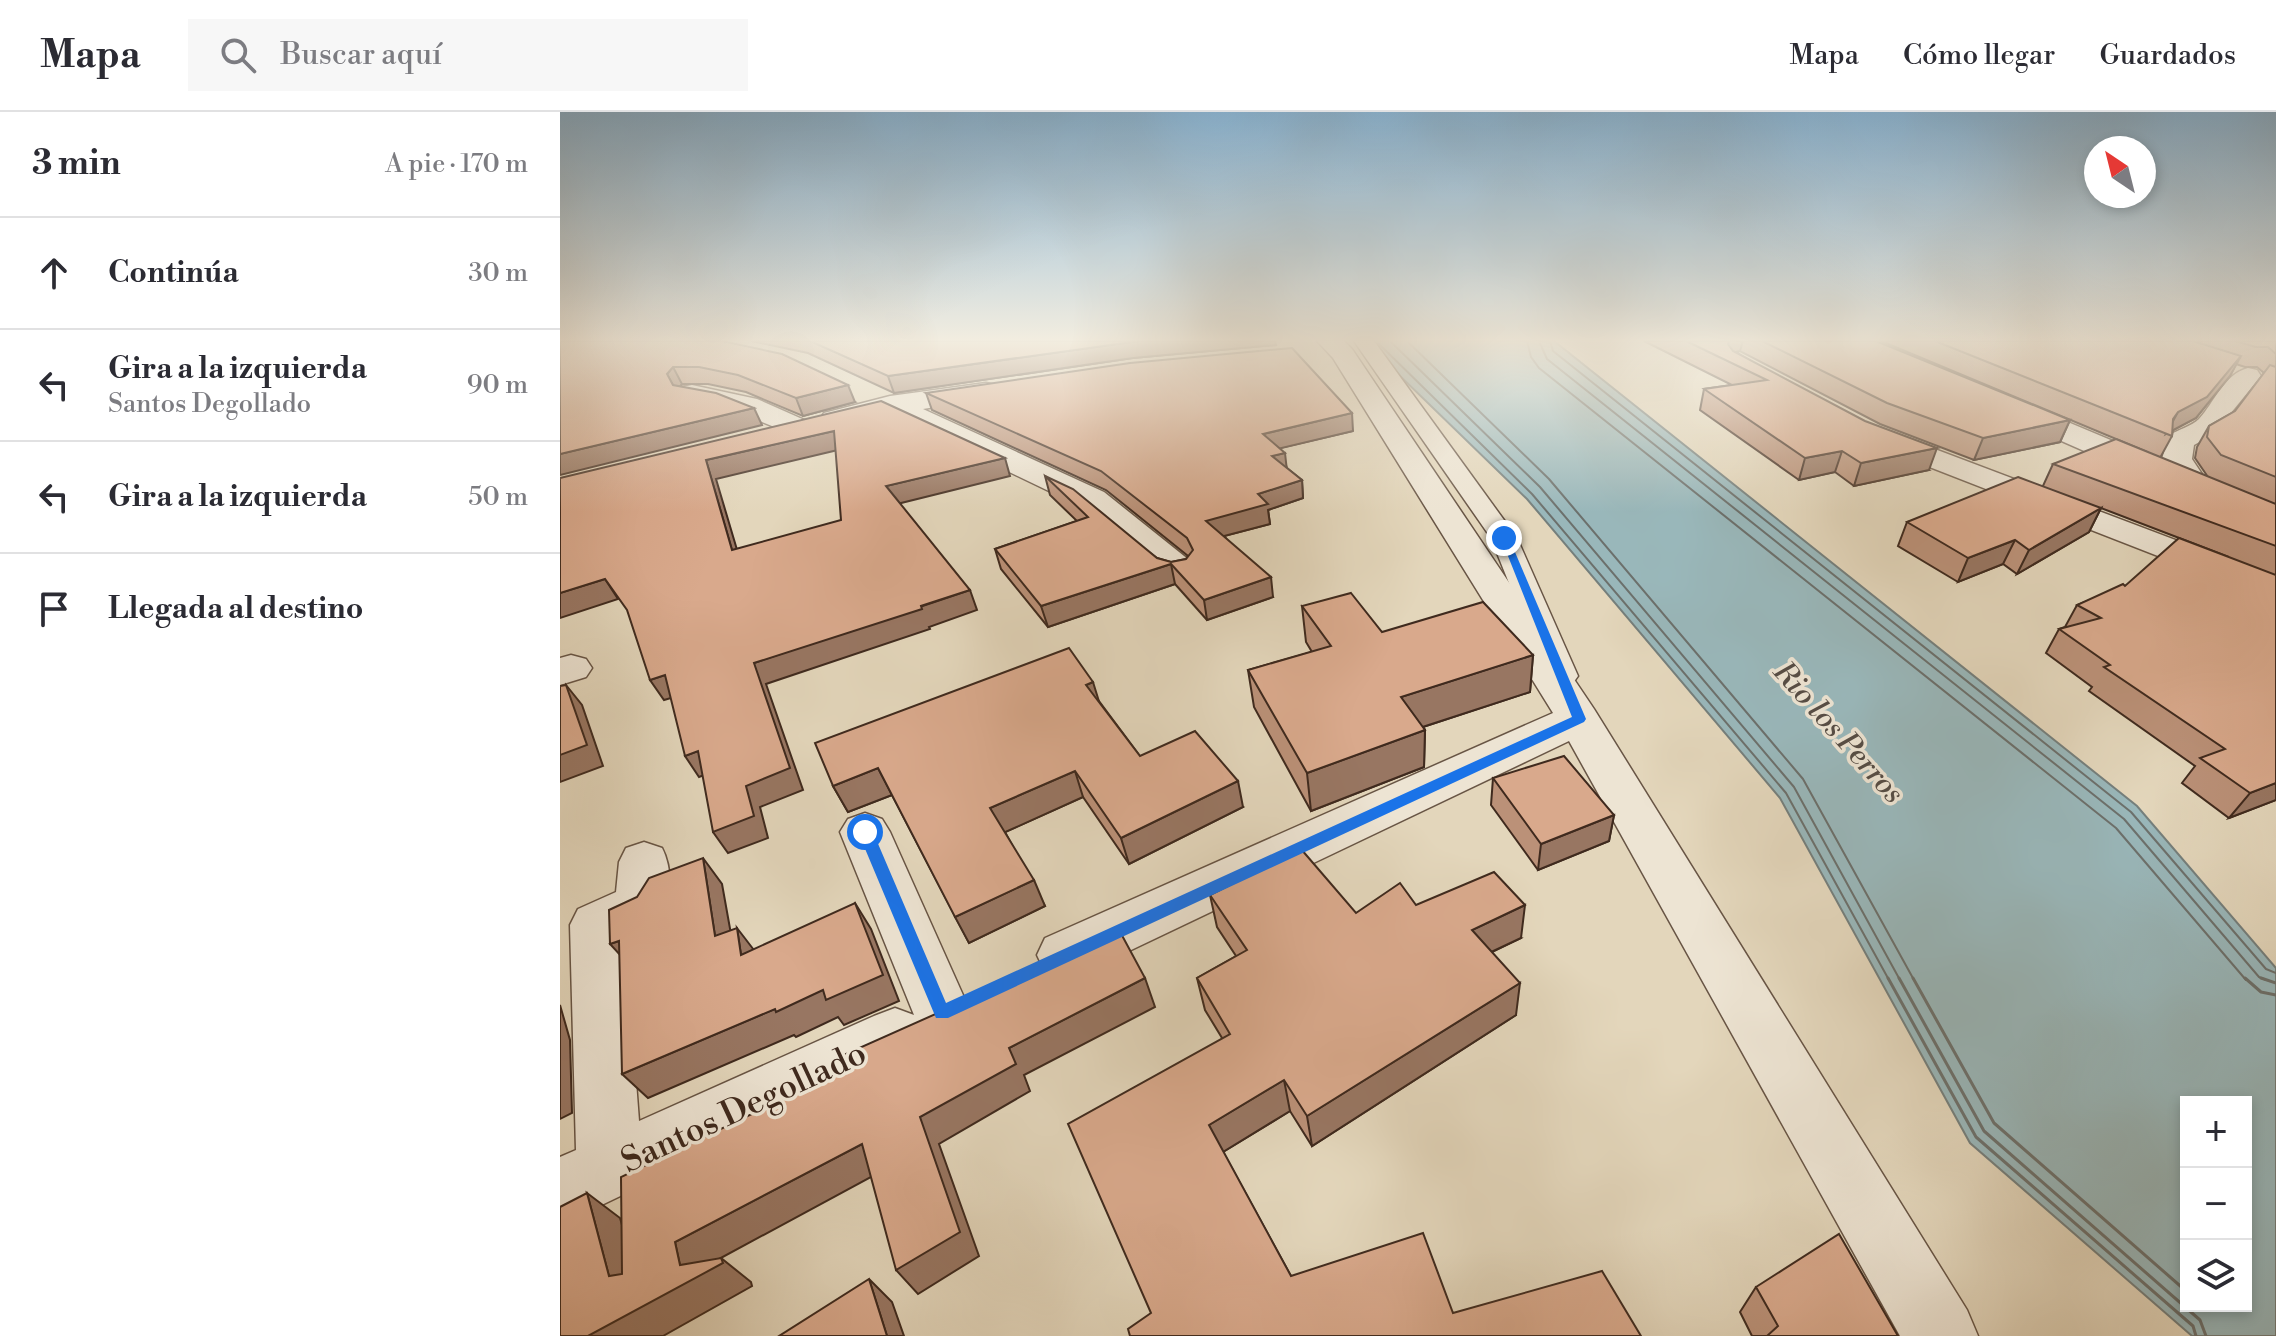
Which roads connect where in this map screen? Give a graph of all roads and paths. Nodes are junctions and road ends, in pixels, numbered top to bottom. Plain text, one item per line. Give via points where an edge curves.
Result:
1 (731, 398) edge
2 (877, 398) edge
3 (938, 398) edge
4 (1372, 398) edge
5 (1405, 398) edge
6 (1986, 398) edge
7 (2228, 398) edge
8 (892, 405) junction
9 (1856, 426) edge
10 (799, 428) junction
11 (753, 440) edge
12 (2194, 486) junction
13 (2222, 498) edge
14 (1176, 568) edge
15 (2276, 591) edge
16 (1579, 719) junction
17 (865, 832) dead end
18 (644, 862) dead end
19 (983, 993) junction
20 (584, 1180) edge
21 (1941, 1336) edge

1 - 10 street
2 - 8 street
3 - 8 street
4 - 16 street
5 - 16 street via 1504,538
6 - 12 street
7 - 12 street via 2210,425 2180,441 2177,459
8 - 10 street
8 - 14 street via 1092,499
9 - 15 street
10 - 11 street
12 - 13 street
16 - 19 street, Santos Degollado
16 - 21 street
17 - 19 street
18 - 20 street via 641,904 597,925
19 - 20 street, Santos Degollado

